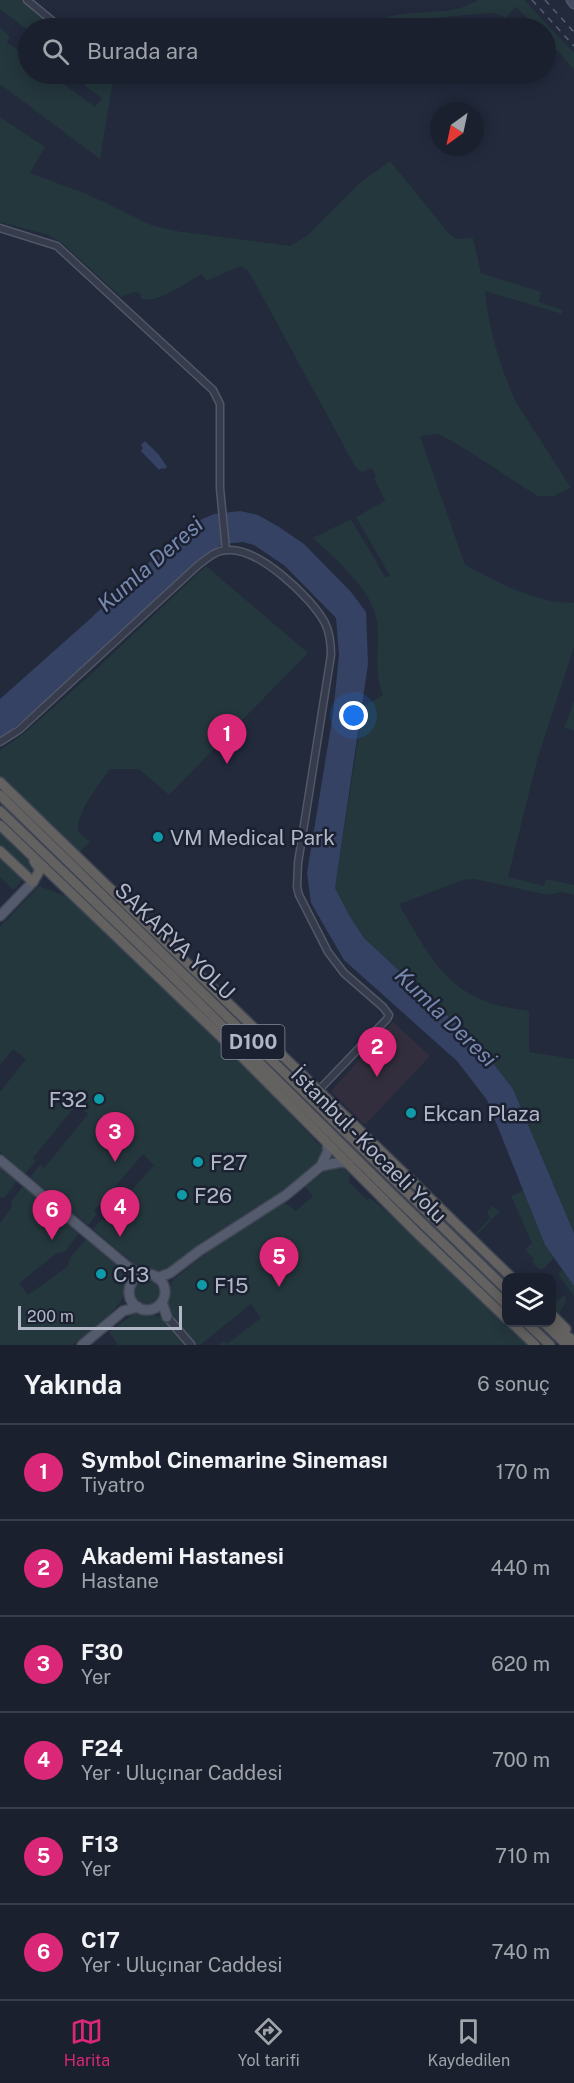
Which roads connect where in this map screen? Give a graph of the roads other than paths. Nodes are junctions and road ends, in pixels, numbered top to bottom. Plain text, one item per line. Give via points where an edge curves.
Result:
1 (27, 0) edge
2 (571, 0) edge
3 (574, 4) edge
4 (49, 18) edge
5 (0, 228) edge
6 (226, 548) junction
7 (0, 742) edge
8 (0, 782) edge
9 (0, 795) edge
10 (0, 811) edge
11 (0, 825) edge
12 (15, 839) junction
13 (0, 851) edge
14 (59, 880) junction
15 (33, 882) junction
16 (0, 916) edge
17 (318, 1091) junction
18 (327, 1143) junction
19 (0, 1160) edge
20 (349, 1164) junction
21 (321, 1167) junction
22 (390, 1192) junction
23 (170, 1273) junction
24 (507, 1273) edge
25 (137, 1277) junction
26 (157, 1278) junction
27 (467, 1281) junction
28 (502, 1284) edge
29 (164, 1286) junction
30 (130, 1298) junction
31 (502, 1299) edge
32 (158, 1305) junction
33 (138, 1307) junction
34 (123, 1311) junction
35 (502, 1313) edge
36 (167, 1317) joint
37 (556, 1319) edge
38 (515, 1327) edge
39 (530, 1327) edge
40 (547, 1327) edge
41 (555, 1327) edge
42 (574, 1339) edge
43 (82, 1345) edge
44 (191, 1345) edge
45 (535, 1345) edge
46 (550, 1345) edge
47 (567, 1345) edge

1 - 4 street
2 - 3 main road
5 - 6 street via 57,246 213,390 220,404
6 - 7 street via 196,567 28,723
6 - 17 street via 247,552 279,573 316,610 331,644 297,887 336,964 388,1015
8 - 17 highway
9 - 28 highway, SAKARYA YOLU / D100
10 - 22 highway, İstanbul - Kocaeli Yolu / D100
11 - 12 highway
12 - 14 highway
12 - 15 highway via 39,867
13 - 15 highway
14 - 15 highway via 42,876
14 - 18 highway
15 - 16 main road
17 - 24 highway
18 - 20 highway
18 - 21 main road
19 - 25 main road
20 - 21 main road
20 - 27 highway
21 - 23 main road
22 - 27 highway
22 - 31 highway, İstanbul - Kocaeli Yolu / D100
23 - 26 main road
23 - 29 main road
25 - 26 main road
25 - 30 main road via 129,1288
26 - 29 main road
27 - 35 highway
29 - 32 main road via 165,1295
30 - 33 main road
30 - 34 main road
32 - 33 main road via 147,1310
32 - 36 main road
33 - 34 main road
34 - 43 main road
36 - 44 street
37 - 42 highway
38 - 45 highway
39 - 46 highway
40 - 47 highway
41 - 42 highway

